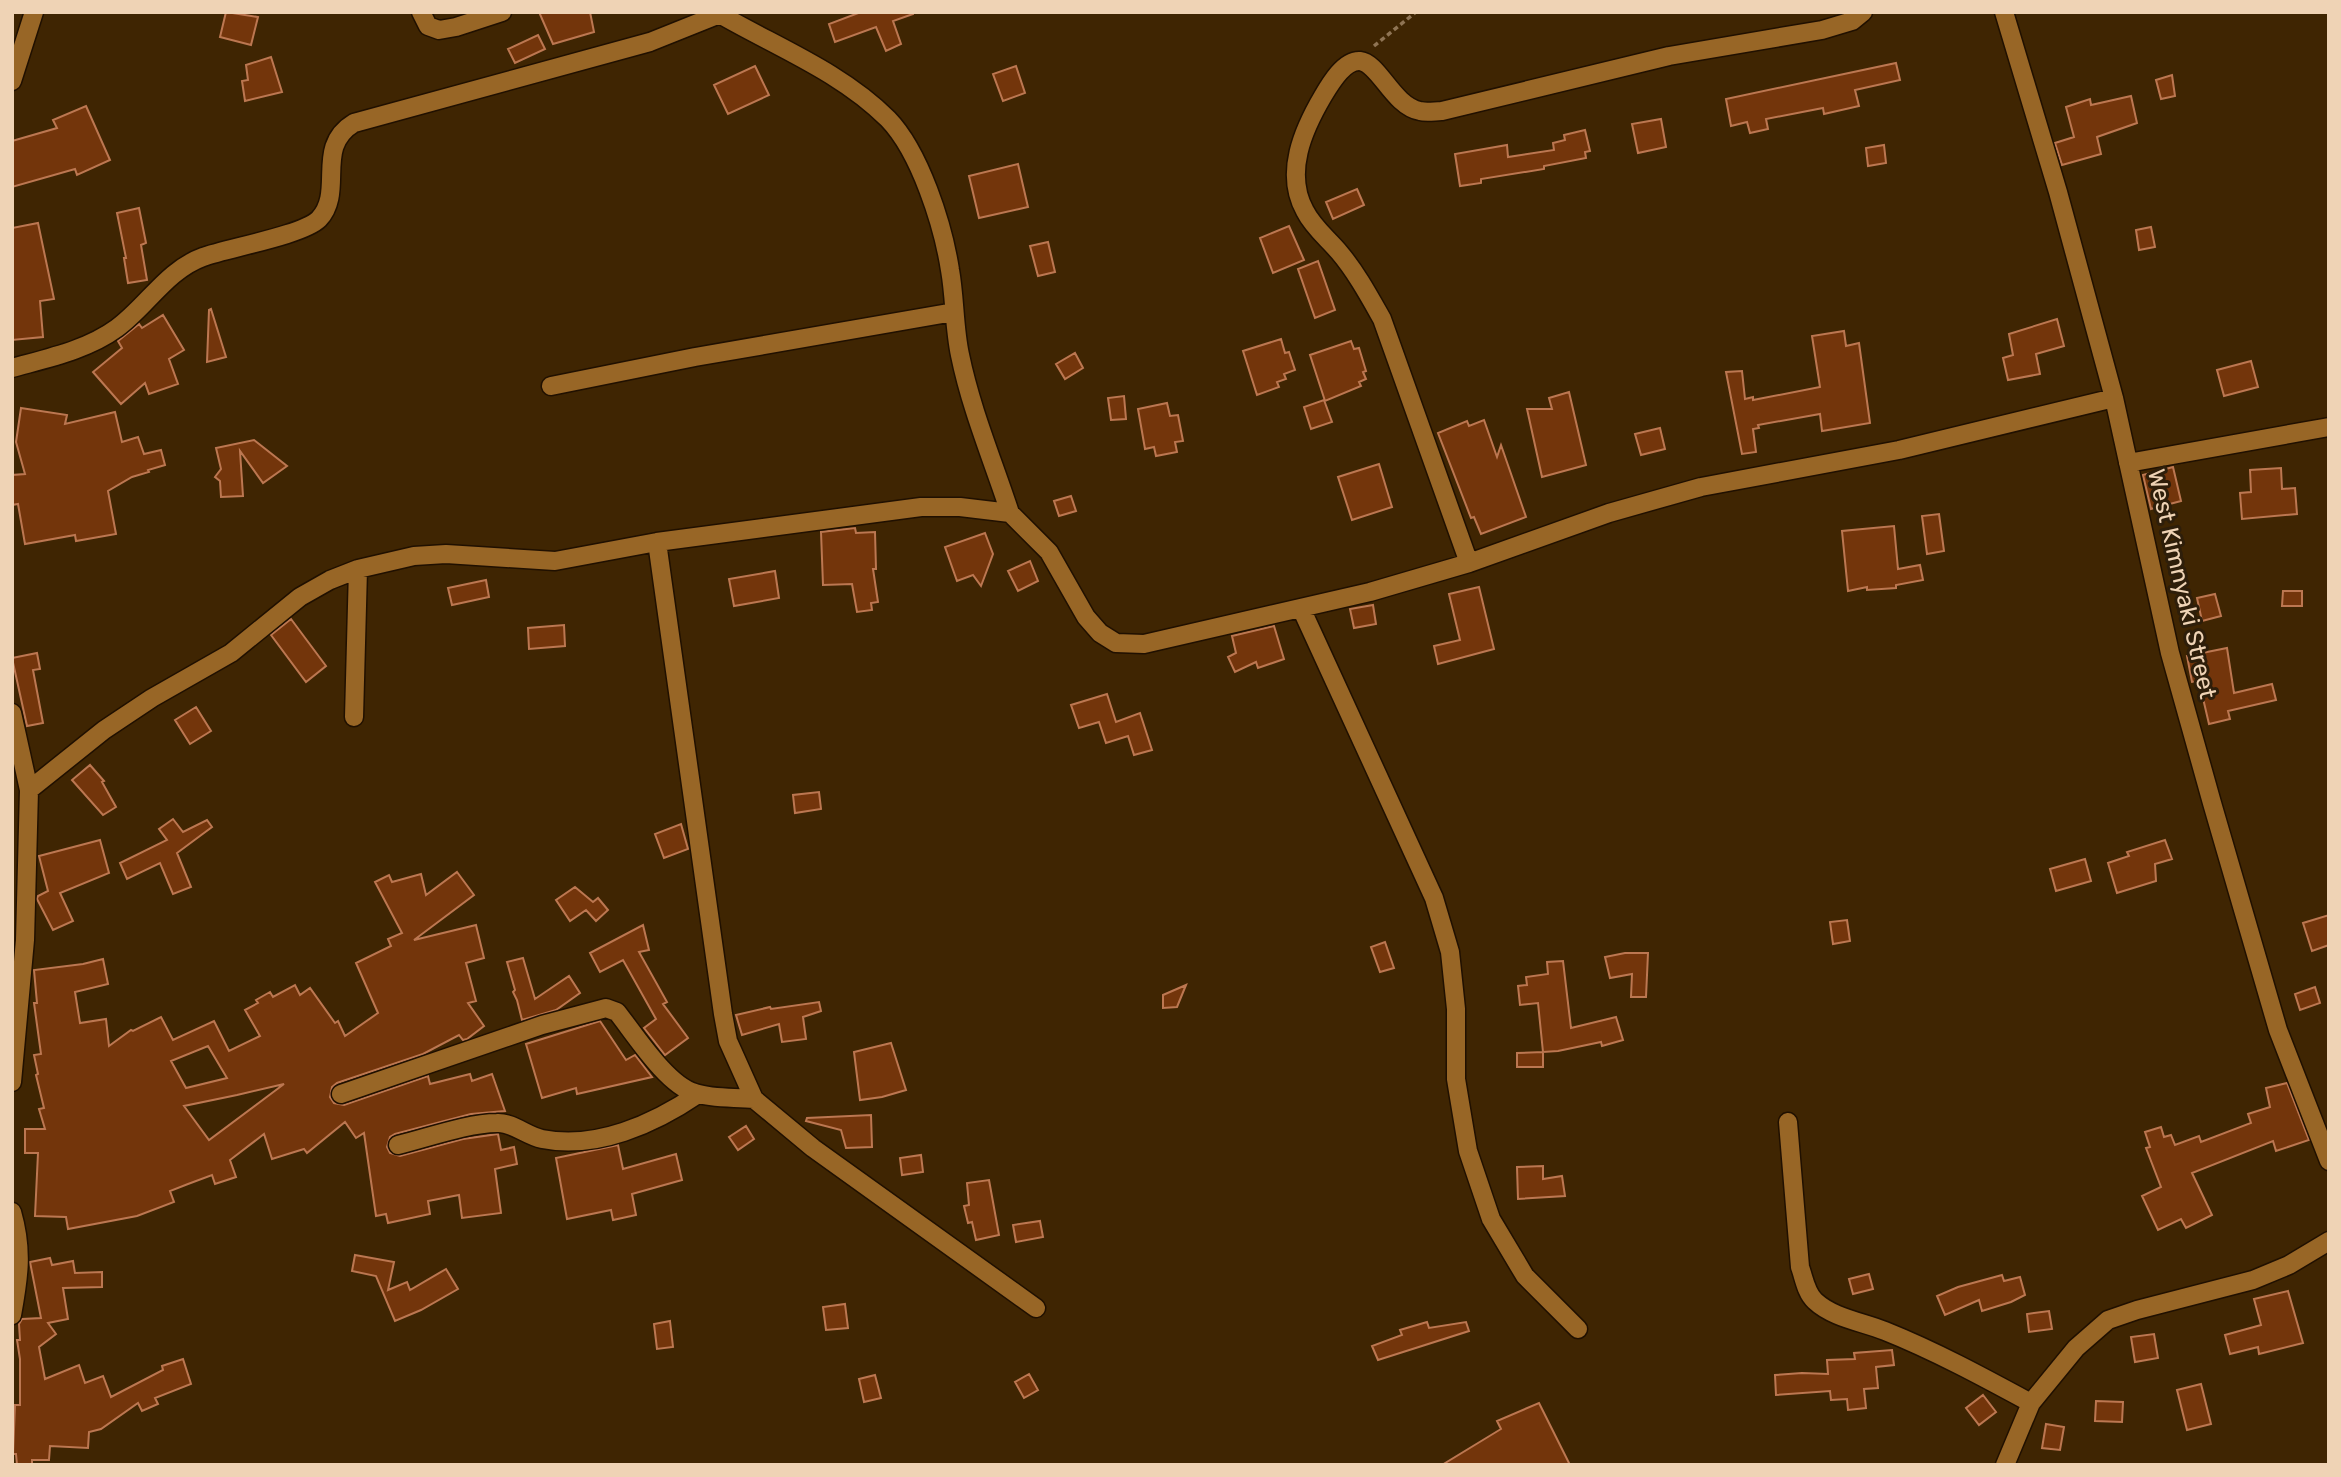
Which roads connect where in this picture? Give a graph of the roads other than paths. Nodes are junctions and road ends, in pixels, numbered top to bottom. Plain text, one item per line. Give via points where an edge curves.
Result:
1 (34, 12) edge
2 (421, 12) edge
3 (502, 12) edge
4 (1863, 12) edge
5 (2004, 12) edge
6 (718, 13) edge
7 (12, 81) edge
8 (954, 312) junction
9 (12, 368) edge
10 (551, 386) dead end
11 (2114, 398) junction
12 (2329, 427) edge
13 (2128, 463) junction
14 (1010, 513) junction
15 (657, 542) junction
16 (1469, 563) junction
17 (358, 569) junction
18 (1301, 608) junction
19 (12, 713) edge
20 (355, 717) dead end
21 (29, 790) junction
22 (12, 1082) edge
23 (341, 1094) dead end
24 (698, 1094) junction
25 (754, 1099) junction
26 (1788, 1122) dead end
27 (398, 1145) dead end
28 (2329, 1161) edge
29 (12, 1212) edge
30 (2329, 1241) edge
31 (1036, 1308) dead end
32 (12, 1315) edge
33 (1578, 1329) dead end
34 (2031, 1403) junction
35 (2005, 1465) edge

1 - 7 street
2 - 3 street via 428,26 439,30
4 - 16 street via 1852,21 1822,30 1669,56 1441,111 1420,111 1404,104 1369,64 1357,61 1335,78 1302,141 1295,169 1296,192 1382,319
5 - 11 street, West Kimnyaki Street
6 - 8 street via 855,90 890,121 918,164 938,221
6 - 9 street via 650,42 354,123 335,140 328,199 316,222 181,268 116,329 87,345
8 - 10 street
8 - 14 street via 969,391
11 - 13 street, West Kimnyaki Street
11 - 16 street via 1899,450 1701,486
12 - 13 street
13 - 28 street, West Kimnyaki Street via 2170,653 2212,803 2278,1030
14 - 15 street via 921,507
14 - 18 street via 1049,552 1086,617 1116,643 1144,645
15 - 17 street via 555,561 446,554
15 - 25 street via 723,1014 728,1041
16 - 18 street
17 - 20 street
17 - 21 street via 300,597 231,653 104,730
18 - 33 street via 1434,898 1450,952 1456,1079 1468,1152 1491,1219 1525,1276
19 - 21 street
21 - 22 street via 25,940
23 - 24 street via 542,1025 606,1008 617,1012 665,1073
24 - 25 street
24 - 27 street via 659,1119 601,1137 544,1140 500,1122
25 - 31 street via 813,1148
26 - 34 street via 1800,1267 1815,1301 1942,1356
29 - 32 street via 20,1250
30 - 34 street via 2253,1280 2109,1320 2076,1348
34 - 35 street

